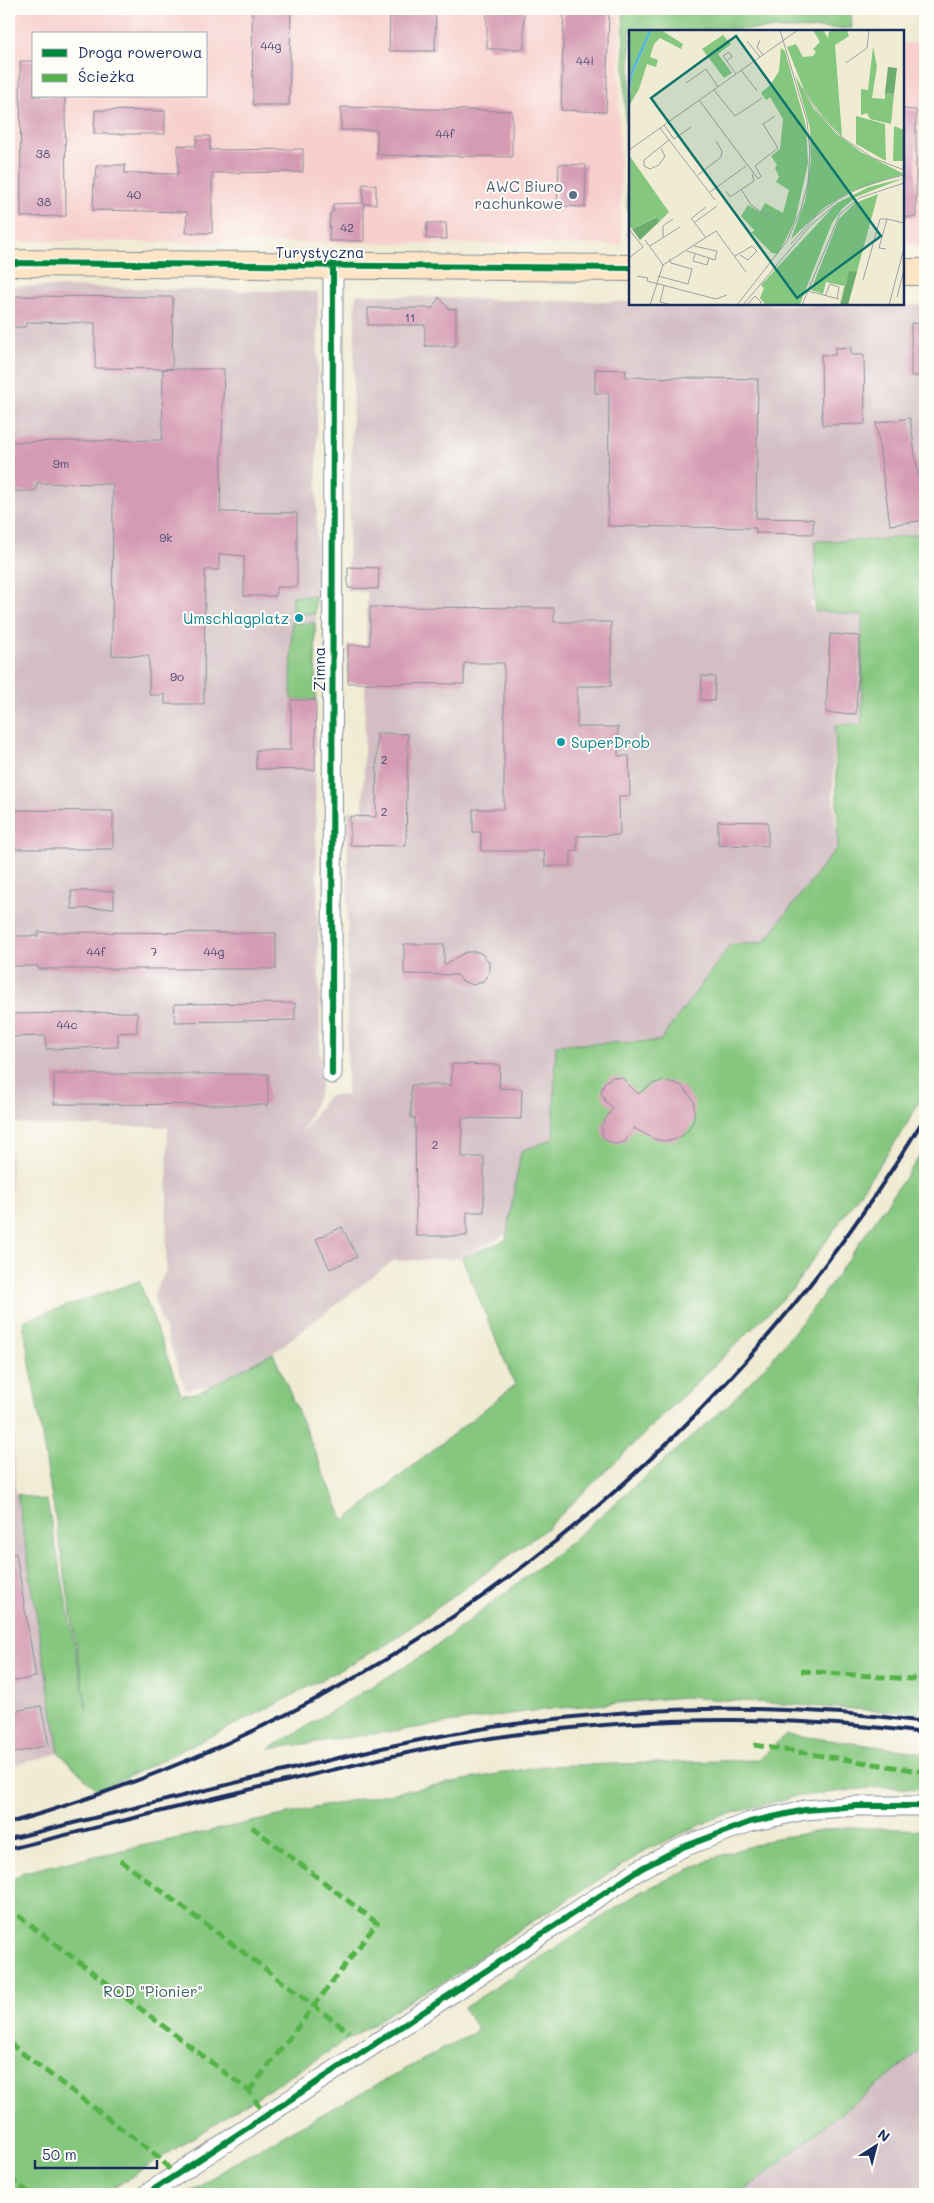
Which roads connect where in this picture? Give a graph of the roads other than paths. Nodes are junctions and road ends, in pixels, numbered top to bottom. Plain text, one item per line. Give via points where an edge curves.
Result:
1 (9, 263) edge
2 (333, 264) junction
3 (629, 268) edge
4 (904, 272) edge
5 (925, 272) edge
6 (332, 1074) dead end
7 (925, 1806) edge
8 (147, 2194) edge

1 - 2 main road, Turystyczna
2 - 3 main road, Turystyczna
2 - 6 street, Zimna
4 - 5 main road
7 - 8 street via 806,1810 750,1822 692,1843 642,1868

